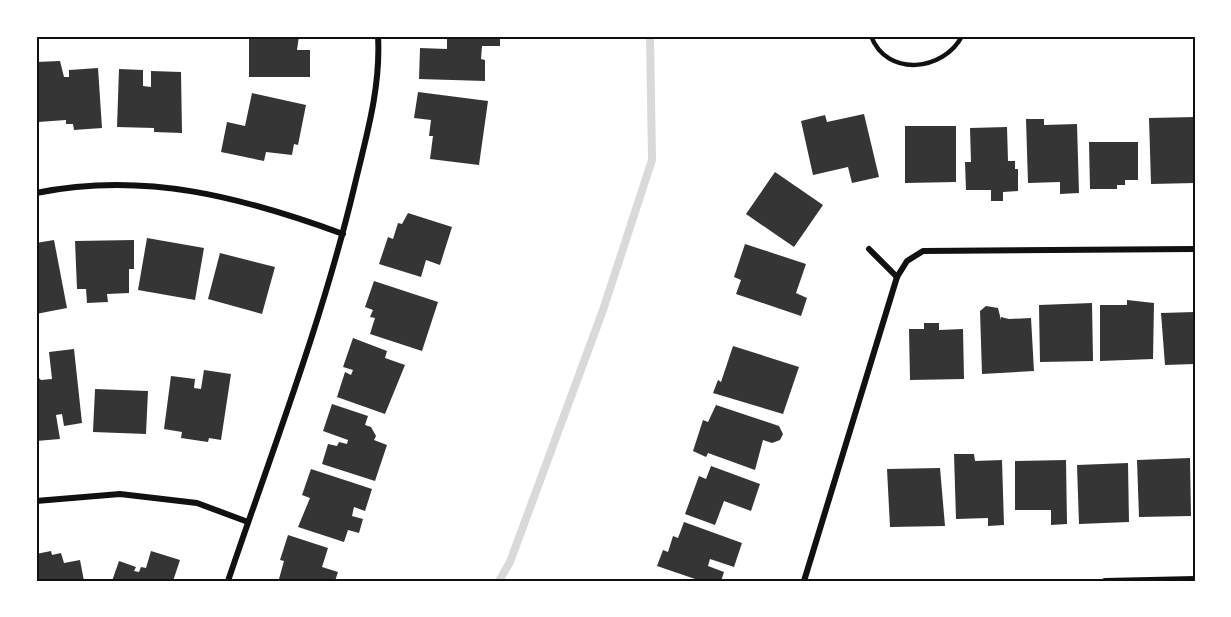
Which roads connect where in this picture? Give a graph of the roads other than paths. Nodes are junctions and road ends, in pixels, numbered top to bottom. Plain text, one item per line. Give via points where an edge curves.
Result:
1 (378, 36) edge
2 (871, 36) edge
3 (963, 36) edge
4 (36, 193) edge
5 (343, 234) junction
6 (869, 249) dead end
7 (1195, 249) edge
8 (897, 278) junction
9 (36, 501) edge
10 (248, 522) junction
11 (1195, 579) edge
12 (228, 581) edge
13 (804, 581) edge
14 (1106, 581) edge

1 - 5 street via 374,105
2 - 3 lane via 887,57 910,66 928,64 951,52
4 - 5 street via 107,185 158,186 273,209
5 - 10 street
6 - 8 street
7 - 8 street via 923,251 908,261
8 - 13 street
9 - 10 street via 120,494 197,503
10 - 12 street
11 - 14 street

